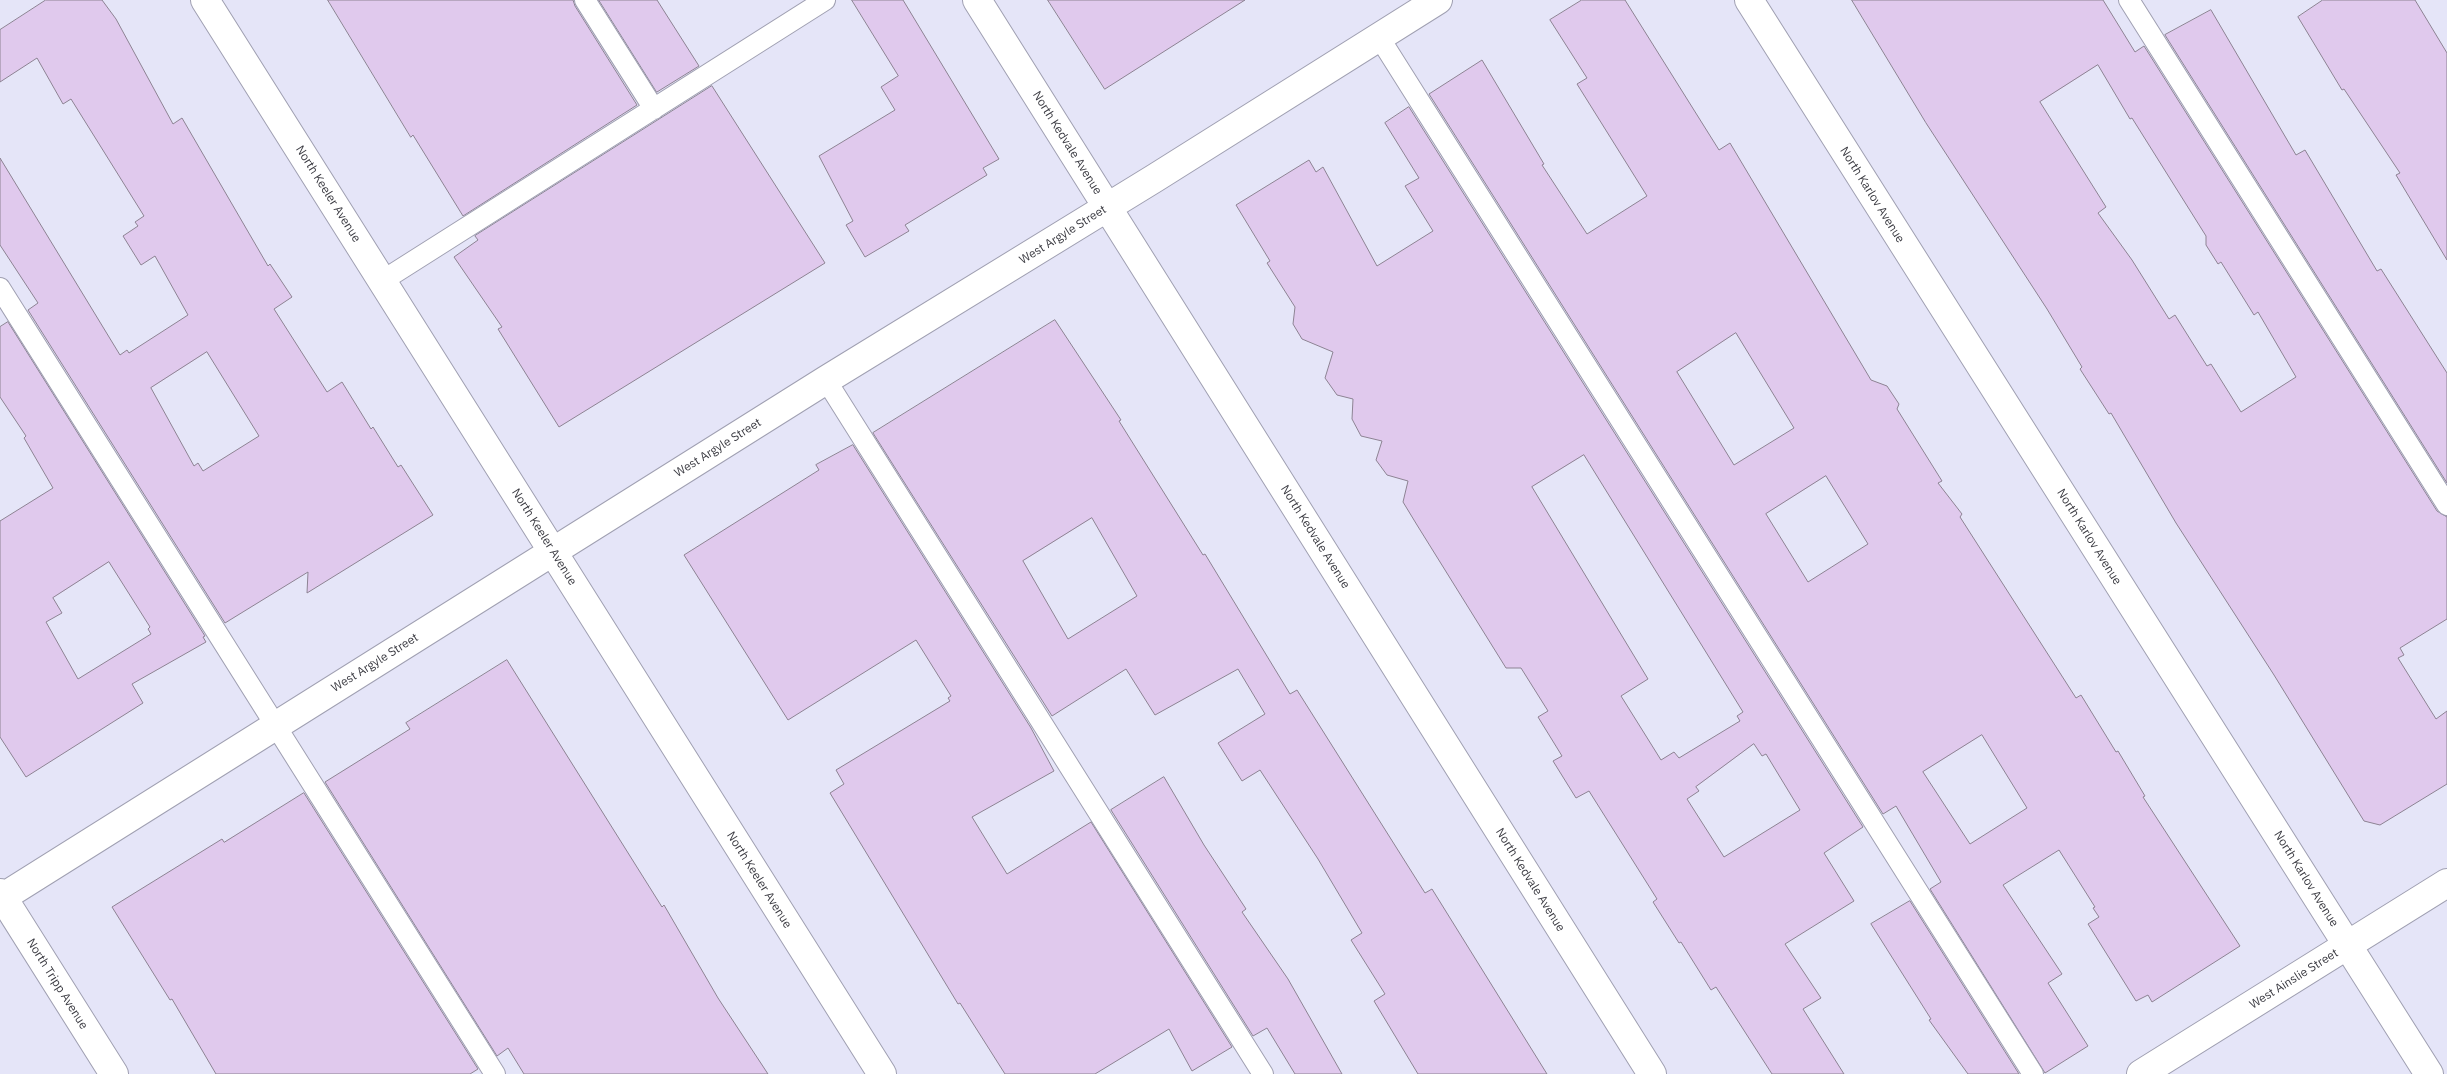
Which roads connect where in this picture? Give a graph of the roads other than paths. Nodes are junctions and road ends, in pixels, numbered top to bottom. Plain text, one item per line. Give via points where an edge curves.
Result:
1 (205, 0) edge
2 (585, 0) edge
3 (826, 0) edge
4 (977, 0) edge
5 (1438, 0) edge
6 (1749, 0) edge
7 (2129, 0) edge
8 (1379, 37) junction
9 (654, 109) junction
10 (1108, 208) junction
11 (382, 281) junction
12 (0, 288) edge
13 (826, 380) junction
14 (2447, 505) edge
15 (553, 551) junction
16 (276, 725) junction
17 (2447, 884) edge
18 (1, 896) edge
19 (2348, 945) junction
20 (114, 1074) edge
21 (496, 1074) edge
22 (882, 1074) edge
23 (1264, 1074) edge
24 (1652, 1074) edge
25 (2033, 1074) edge
26 (2141, 1074) edge
27 (2429, 1074) edge

1 - 11 street, North Keeler Avenue
2 - 9 lane
3 - 9 lane
4 - 10 street, North Kedvale Avenue
5 - 8 street, West Argyle Street
6 - 19 street, North Karlov Avenue
7 - 14 lane
8 - 10 street, West Argyle Street
8 - 25 lane
9 - 11 lane
10 - 13 street, West Argyle Street
10 - 24 street, North Kedvale Avenue
11 - 15 street, North Keeler Avenue
12 - 16 lane
13 - 15 street, West Argyle Street
13 - 23 lane
15 - 16 street, West Argyle Street
15 - 22 street, North Keeler Avenue
16 - 18 street, West Argyle Street
16 - 21 lane
17 - 19 street, West Ainslie Street
18 - 20 street, North Tripp Avenue
19 - 26 street, West Ainslie Street
19 - 27 street, North Karlov Avenue

